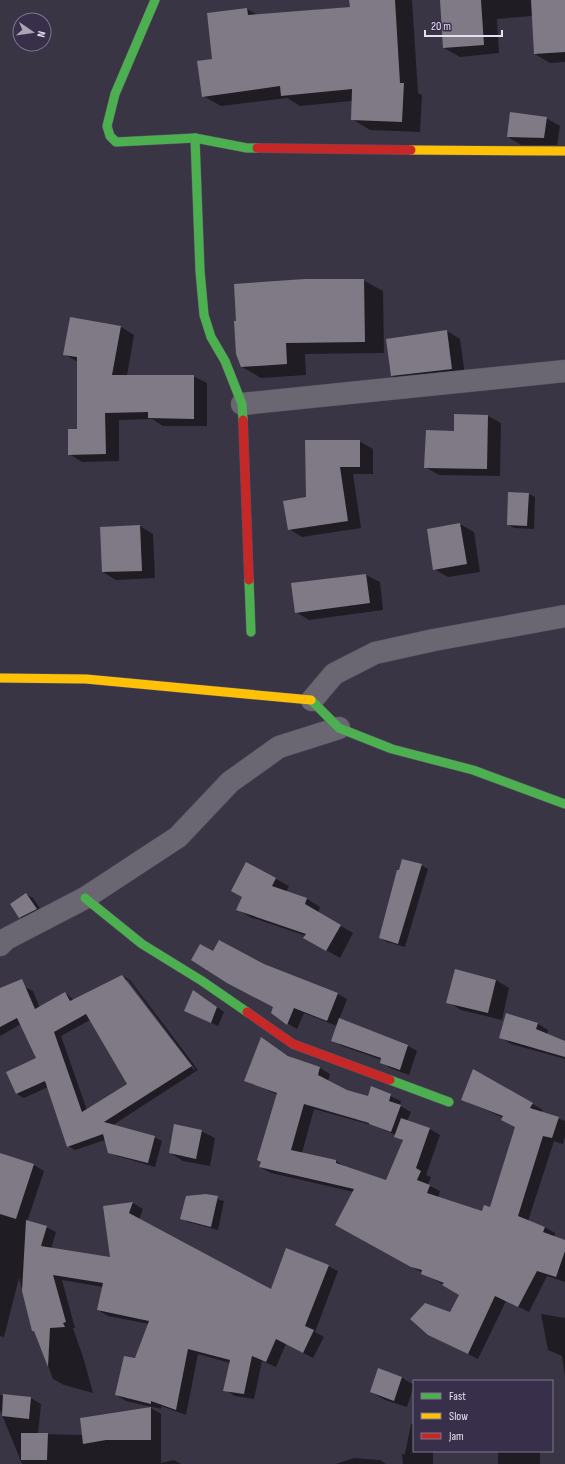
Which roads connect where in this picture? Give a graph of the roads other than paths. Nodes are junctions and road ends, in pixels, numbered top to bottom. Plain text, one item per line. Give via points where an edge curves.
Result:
1 (155, 0) edge
2 (195, 138) junction
3 (565, 151) edge
4 (565, 371) edge
5 (242, 404) junction
6 (565, 616) edge
7 (251, 632) dead end
8 (0, 678) edge
9 (312, 700) junction
10 (339, 728) junction
11 (565, 804) edge
12 (85, 898) junction
13 (0, 945) edge
14 (449, 1102) dead end

1 - 2 street via 115,94 107,126 110,136 116,142
2 - 3 street via 247,148
2 - 5 street via 204,315
4 - 5 street
5 - 7 street
6 - 9 street via 375,653 334,674
8 - 9 street via 86,679
9 - 10 street
10 - 11 street via 392,749 473,770
10 - 12 street via 279,747 230,782 178,837
12 - 13 street
12 - 14 street via 142,944 202,981 293,1044

